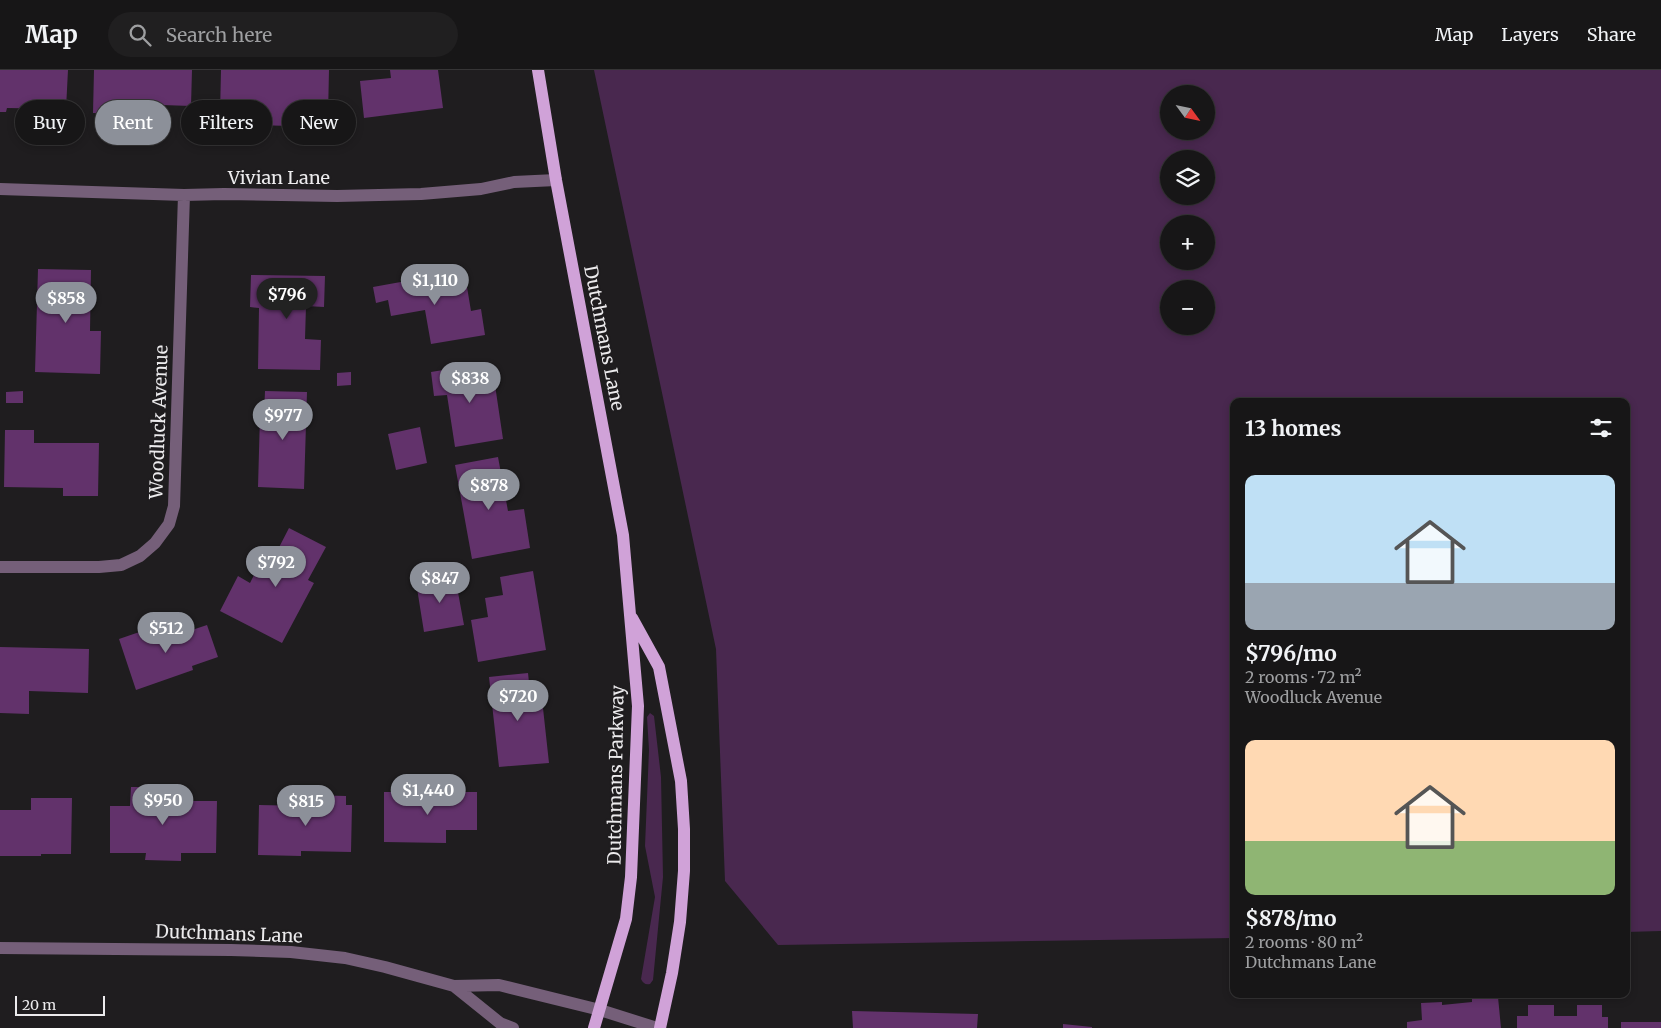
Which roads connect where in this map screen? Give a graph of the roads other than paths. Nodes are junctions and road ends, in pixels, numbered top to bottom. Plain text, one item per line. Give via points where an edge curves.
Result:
1 (538, 70) edge
2 (556, 180) junction
3 (0, 189) edge
4 (184, 195) junction
5 (0, 567) edge
6 (630, 614) junction
7 (0, 948) edge
8 (454, 986) junction
9 (600, 1010) junction
10 (513, 1028) edge
11 (594, 1028) edge
12 (658, 1028) edge

1 - 2 main road, Dutchmans Lane
2 - 4 street, Vivian Lane via 421,194
2 - 6 main road, Dutchmans Lane via 622,535
3 - 4 street, Vivian Lane
4 - 5 street, Woodluck Avenue via 174,506 169,524 156,543 121,565
6 - 9 main road, Dutchmans Parkway via 638,706 631,877 626,919
6 - 12 main road via 659,667 681,781 684,871 680,922 672,973
7 - 8 street, Dutchmans Lane via 291,952 385,966
8 - 9 street, Dutchmans Lane via 499,985
8 - 10 street, Dutchmans Lane via 500,1022
9 - 11 main road, Dutchmans Parkway
9 - 12 street, Dutchmans Lane

